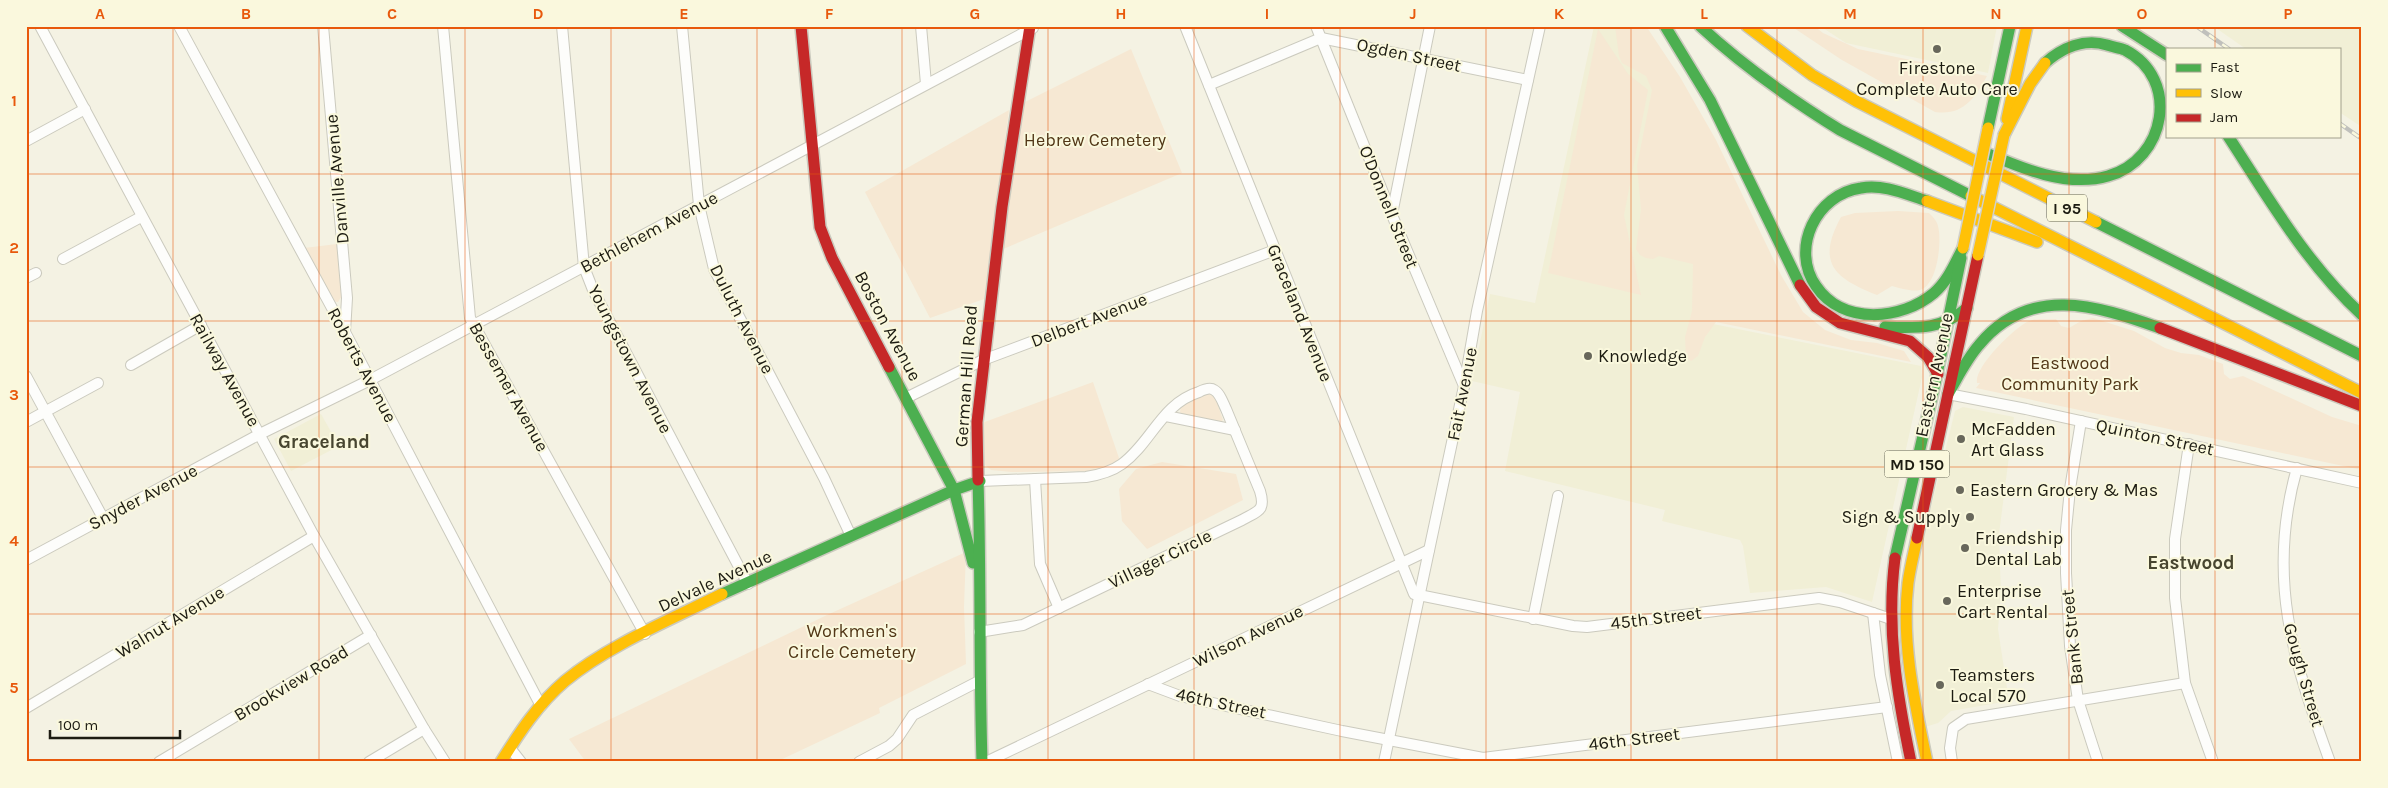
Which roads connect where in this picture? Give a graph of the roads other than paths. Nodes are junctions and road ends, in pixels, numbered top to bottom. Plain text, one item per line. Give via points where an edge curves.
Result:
1 (40, 26) edge
2 (179, 26) edge
3 (324, 26) edge
4 (443, 26) edge
5 (562, 26) edge
6 (682, 26) edge
7 (801, 26) edge
8 (921, 26) edge
9 (1185, 26) edge
10 (1316, 26) edge
11 (1430, 26) edge
12 (1540, 26) edge
13 (1665, 26) edge
14 (1700, 26) edge
15 (1747, 26) edge
16 (2010, 26) edge
17 (2027, 26) edge
18 (2122, 26) edge
19 (1032, 28) edge
20 (1321, 38) junction
21 (1778, 51) junction
22 (2166, 54) edge
23 (1424, 58) junction
24 (1528, 80) junction
25 (926, 84) junction
26 (1208, 85) junction
27 (85, 109) junction
28 (2004, 136) junction
29 (2229, 138) edge
30 (26, 141) edge
31 (812, 146) junction
32 (700, 205) junction
33 (1392, 215) junction
34 (141, 217) junction
35 (1963, 248) junction
36 (1275, 250) junction
37 (62, 259) dead end
38 (584, 267) junction
39 (36, 273) dead end
40 (26, 278) edge
41 (2147, 286) junction
42 (1966, 308) junction
43 (2362, 315) edge
44 (1949, 323) junction
45 (473, 324) junction
46 (201, 325) junction
47 (1854, 327) junction
48 (345, 332) junction
49 (2362, 356) edge
50 (983, 360) junction
51 (130, 365) dead end
52 (1938, 374) junction
53 (26, 376) edge
54 (370, 380) junction
55 (98, 383) dead end
56 (1464, 386) junction
57 (2362, 393) edge
58 (1948, 394) junction
59 (906, 398) junction
60 (2362, 406) edge
61 (45, 411) junction
62 (1166, 416) junction
63 (2082, 421) junction
64 (26, 422) edge
65 (1235, 430) junction
66 (260, 434) junction
67 (2189, 444) junction
68 (2297, 468) junction
69 (1035, 479) junction
70 (980, 481) junction
71 (2362, 483) edge
72 (954, 490) junction
73 (1558, 496) dead end
74 (103, 518) junction
75 (314, 536) junction
76 (851, 536) junction
77 (1429, 550) junction
78 (1897, 554) junction
79 (26, 560) edge
80 (1402, 564) junction
81 (748, 584) junction
82 (1419, 595) junction
83 (1059, 608) junction
84 (1906, 608) junction
85 (1873, 613) junction
86 (1533, 619) junction
87 (1891, 619) junction
88 (979, 632) junction
89 (645, 634) junction
90 (371, 635) junction
91 (979, 681) junction
92 (2185, 683) junction
93 (1148, 684) junction
94 (1913, 697) junction
95 (2078, 700) junction
96 (540, 706) junction
97 (1887, 707) junction
98 (26, 708) edge
99 (424, 729) junction
100 (1389, 740) junction
101 (510, 748) junction
102 (159, 762) edge
103 (369, 762) edge
104 (445, 762) edge
105 (501, 762) edge
106 (521, 762) edge
107 (859, 762) edge
108 (982, 762) edge
109 (986, 762) edge
110 (1384, 762) edge
111 (1898, 762) edge
112 (1911, 762) edge
113 (1927, 762) edge
114 (1952, 762) edge
115 (2098, 762) edge
116 (2213, 762) edge
117 (2330, 762) edge

1 - 27 street, Railway Avenue
2 - 48 street, Roberts Avenue
3 - 48 street, Danville Avenue via 347,298
4 - 45 street, Bessemer Avenue
5 - 38 street, Youngstown Avenue
6 - 32 street, Duluth Avenue
7 - 31 main road, Boston Avenue
8 - 25 street
9 - 26 street, Graceland Avenue
10 - 20 street, O'Donnell Street
11 - 23 street
12 - 24 street, Fait Avenue
13 - 47 main road via 1710,100 1805,294 1828,316
14 - 41 main road, I 95 via 1760,78 1840,130
15 - 21 main road, I 95
16 - 35 main road, Eastern Avenue / MD 150, bridge
17 - 28 main road, Eastern Avenue / MD 150
18 - 22 main road
19 - 25 street, Bethlehem Avenue
19 - 50 main road, German Hill Road via 1002,207
20 - 23 street, Ogden Street
20 - 26 street
20 - 33 street, O'Donnell Street
21 - 28 main road via 1860,94 2006,162 2073,178 2110,176 2143,156 2159,127 2160,95 2145,65 2133,54 2106,44 2075,44 2040,69
21 - 49 main road, I 95 via 1856,102
23 - 24 street, Ogden Street
23 - 33 street
24 - 56 street, Fait Avenue via 1477,311
25 - 31 street, Bethlehem Avenue
26 - 36 street, Graceland Avenue
27 - 30 street
27 - 34 street, Railway Avenue
28 - 42 main road, Eastern Avenue / MD 150, bridge
29 - 43 main road via 2317,267
31 - 32 street, Bethlehem Avenue
31 - 59 main road, Boston Avenue via 818,213 824,237
32 - 38 street, Bethlehem Avenue
32 - 76 street, Duluth Avenue via 714,269
33 - 56 street, O'Donnell Street
34 - 37 street
34 - 46 street, Railway Avenue
35 - 41 main road via 1944,281 1922,303 1888,315 1872,316 1845,310 1824,296 1814,283 1806,253 1813,222 1829,201 1854,189 1880,187 1954,209
35 - 44 main road, Eastern Avenue / MD 150
36 - 50 street, Delbert Avenue
36 - 80 street, Graceland Avenue
38 - 45 street, Bethlehem Avenue
38 - 81 street, Youngstown Avenue via 592,290
39 - 40 street
41 - 57 main road, I 95
42 - 44 main road
42 - 58 main road, Eastern Avenue / MD 150
44 - 47 main road via 1923,328
44 - 52 main road, Eastern Avenue / MD 150
45 - 54 street, Bethlehem Avenue
45 - 89 street, Bessemer Avenue
46 - 51 street
46 - 66 street, Railway Avenue
47 - 52 main road via 1910,341 1928,357
48 - 54 street, Roberts Avenue
50 - 59 street, Delbert Avenue
50 - 70 main road, German Hill Road via 977,422
52 - 78 main road, Eastern Avenue / MD 150
53 - 61 street
54 - 66 street, Bethlehem Avenue
54 - 96 street, Roberts Avenue
55 - 61 street
56 - 77 street, Fait Avenue
58 - 60 main road via 1976,347 2004,322 2040,307 2074,304 2109,310
58 - 63 street, Quinton Street
58 - 84 main road, Eastern Avenue / MD 150 via 1914,547
59 - 72 main road, Boston Avenue
61 - 64 street
61 - 74 street
62 - 65 street
62 - 65 street, Villager Circle via 1180,400 1214,390
62 - 69 street, Villager Circle via 1132,455 1114,469 1086,477
63 - 67 street, Quinton Street
63 - 95 street, Bank Street via 2066,530 2070,646
65 - 83 street, Villager Circle via 1260,492 1263,505 1260,510
66 - 74 street, Snyder Avenue
66 - 75 street, Railway Avenue
67 - 68 street, Quinton Street
67 - 92 street via 2175,539 2174,569
68 - 71 street, Quinton Street
68 - 117 street, Gough Street via 2284,532 2287,614 2305,693
69 - 70 street, Villager Circle
69 - 83 street via 1040,564
70 - 72 main road, Delvale Avenue
70 - 88 main road, German Hill Road via 982,577
72 - 76 main road, Delvale Avenue
72 - 88 main road, Boston Avenue via 971,552
73 - 86 street
74 - 79 street, Snyder Avenue
75 - 90 street, Railway Avenue
75 - 98 street, Walnut Avenue
76 - 81 main road, Delvale Avenue
77 - 80 street, Wilson Avenue
77 - 82 street, Fait Avenue
78 - 84 main road via 1902,563 1898,602
78 - 87 main road, Eastern Avenue / MD 150
80 - 82 street, Graceland Avenue via 1414,594
80 - 93 street, Wilson Avenue
81 - 89 main road, Delvale Avenue
82 - 86 street, 45th Street
82 - 100 street, Fait Avenue
83 - 88 street, Villager Circle via 1023,626
84 - 94 main road, Eastern Avenue / MD 150
85 - 86 street, 45th Street via 1819,598 1587,627
85 - 87 street, 45th Street
85 - 97 street
87 - 94 main road via 1899,625 1904,674
87 - 112 main road, Eastern Avenue / MD 150 via 1895,677
88 - 91 main road, German Hill Road
89 - 96 main road, Delvale Avenue via 578,671
90 - 99 street, Railway Avenue
90 - 102 street, Brookview Road
91 - 107 street via 913,716 898,739
91 - 108 main road, German Hill Road
92 - 95 street
92 - 116 street
93 - 100 street, 46th Street via 1180,696
93 - 109 street, Wilson Avenue
94 - 113 main road, Eastern Avenue / MD 150
95 - 114 street via 1966,719 1953,728
95 - 115 street, Bank Street
96 - 101 main road, Delvale Avenue
97 - 100 street, 46th Street via 1496,758 1472,757
97 - 111 street
99 - 103 street
99 - 104 street, Railway Avenue
100 - 110 street, Fait Avenue
101 - 105 main road, Delvale Avenue
101 - 106 street

